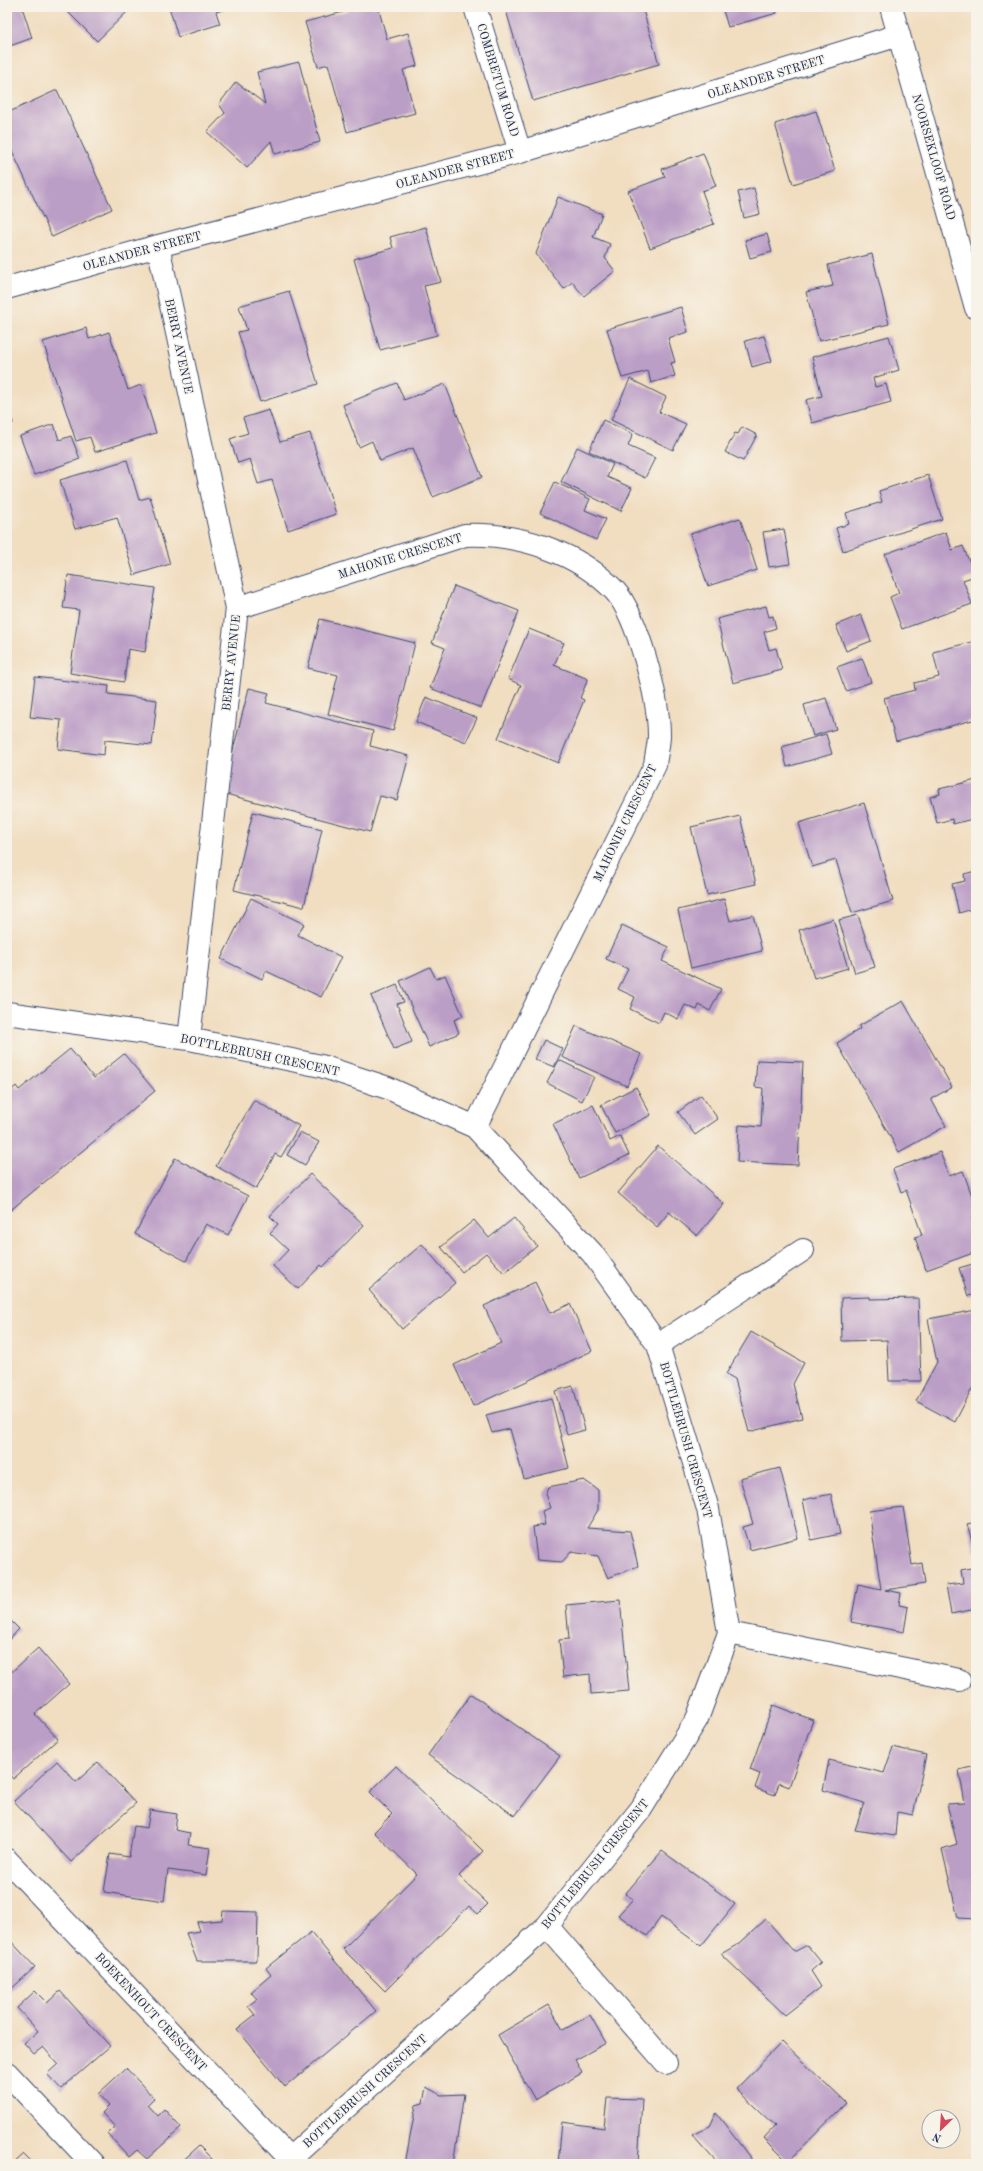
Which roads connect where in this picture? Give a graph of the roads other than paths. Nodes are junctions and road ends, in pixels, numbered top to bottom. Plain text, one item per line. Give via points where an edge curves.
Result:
1 (475, 7) edge
2 (891, 7) edge
3 (899, 35) junction
4 (520, 152) junction
5 (158, 246) junction
6 (7, 288) edge
7 (976, 308) edge
8 (237, 608) junction
9 (7, 1013) edge
10 (190, 1039) junction
11 (475, 1127) junction
12 (803, 1250) dead end
13 (658, 1345) junction
14 (729, 1633) junction
15 (959, 1680) dead end
16 (7, 1860) edge
17 (547, 1926) junction
18 (666, 2063) dead end
19 (7, 2073) edge
20 (292, 2161) edge
21 (93, 2164) edge

1 - 4 street, COMBRETUM ROAD
2 - 3 street, NOORSEKLOOF ROAD
3 - 4 street, OLEANDER STREET
3 - 7 street, NOORSEKLOOF ROAD
4 - 5 street, OLEANDER STREET
5 - 6 street, OLEANDER STREET
5 - 8 street, BERRY AVENUE
8 - 10 street, BERRY AVENUE
8 - 11 street, MAHONIE CRESCENT via 465,535 490,534 561,554 592,571 616,592 629,615 639,639 656,704 659,735 655,765
9 - 10 street, BOTTLEBRUSH CRESCENT
10 - 11 street, BOTTLEBRUSH CRESCENT via 321,1066 388,1088
11 - 13 street, BOTTLEBRUSH CRESCENT via 592,1253
12 - 13 street
13 - 14 street, BOTTLEBRUSH CRESCENT via 708,1509
14 - 15 street
14 - 17 street, BOTTLEBRUSH CRESCENT via 697,1719 641,1809
16 - 20 street, BOEKENHOUT CRESCENT
17 - 18 street
17 - 20 street, BOTTLEBRUSH CRESCENT
19 - 21 street

